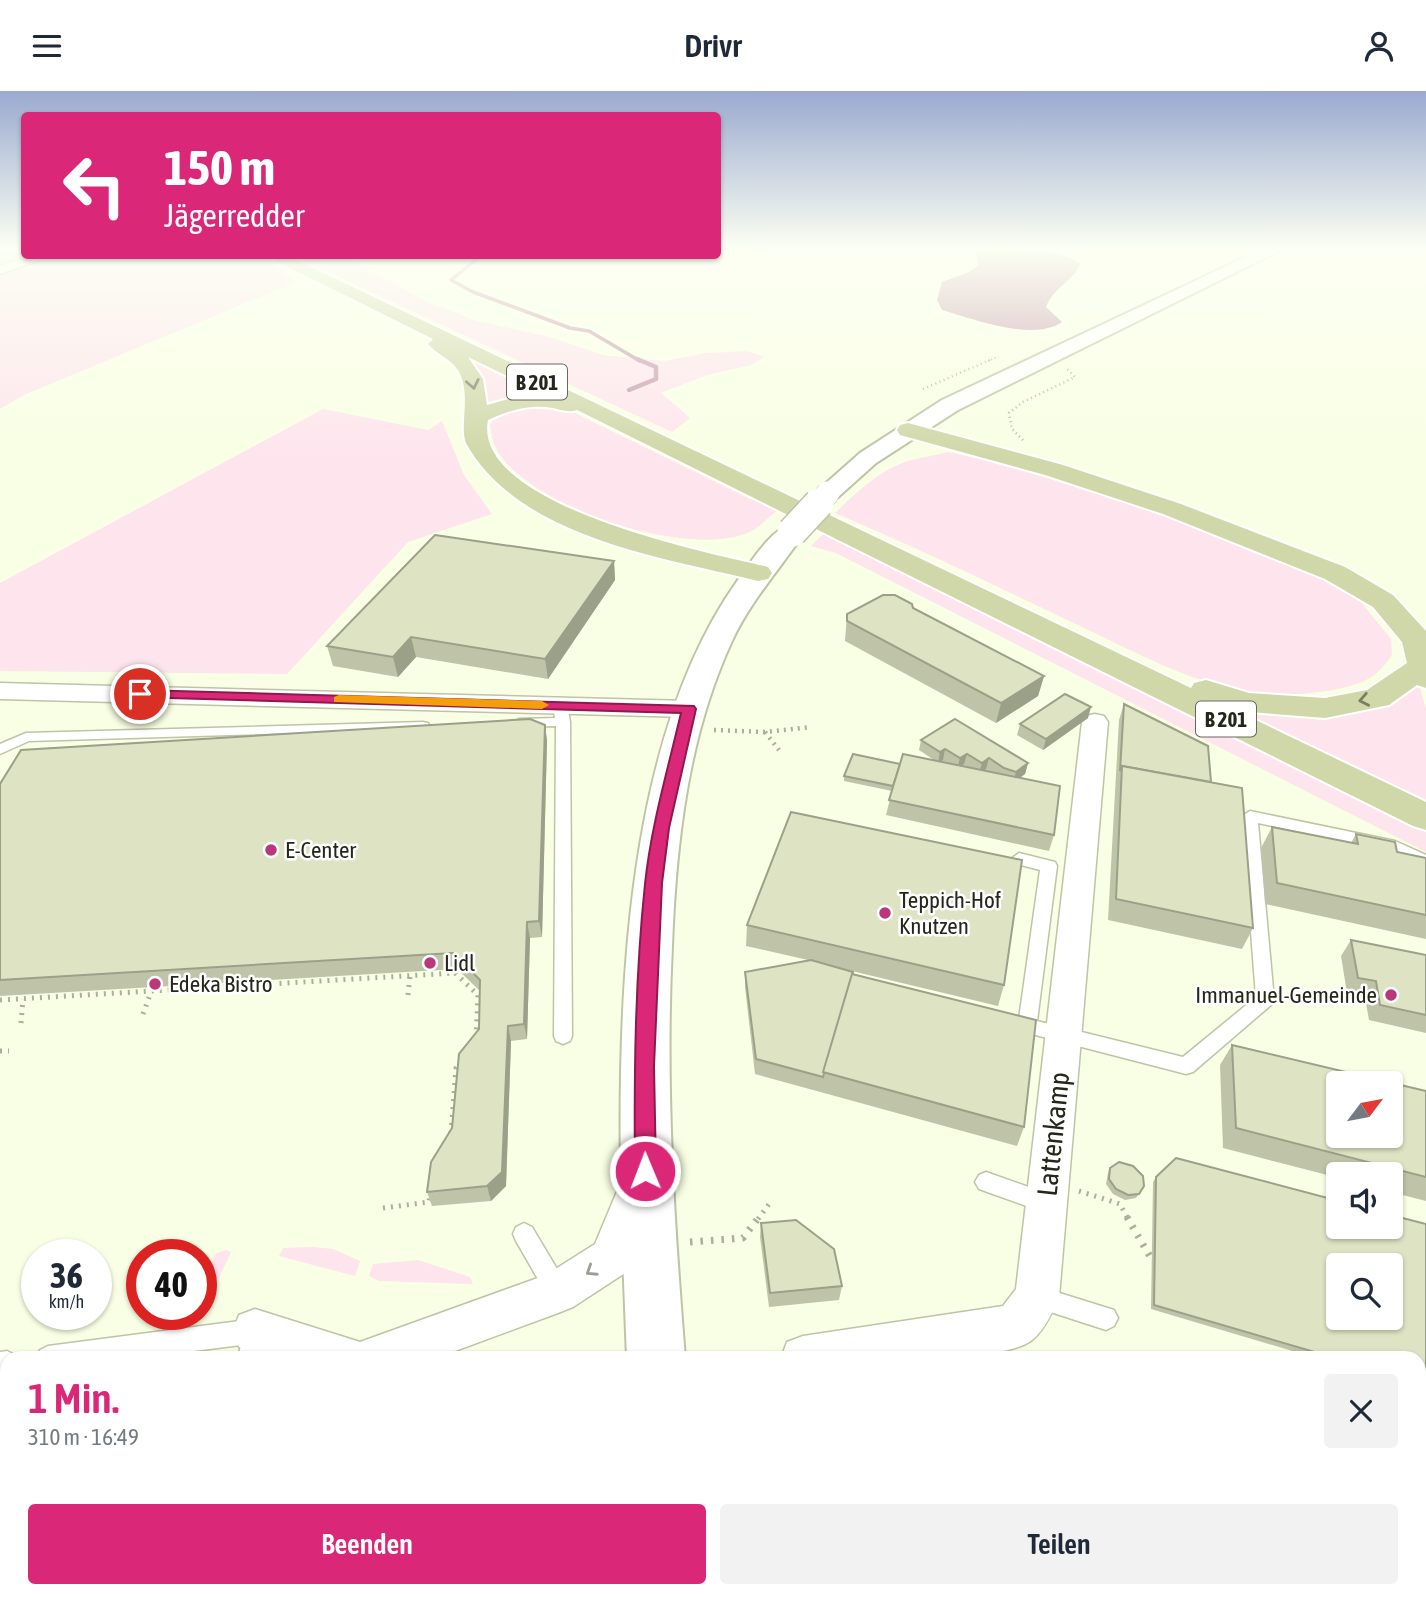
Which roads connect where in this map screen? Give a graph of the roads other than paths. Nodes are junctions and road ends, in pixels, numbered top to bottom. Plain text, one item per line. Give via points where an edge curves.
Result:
1 (405, 318) edge
2 (1131, 318) edge
3 (421, 326) junction
4 (477, 417) junction
5 (908, 429) junction
6 (653, 437) junction
7 (758, 573) junction
8 (1026, 620) junction
9 (1424, 673) edge
10 (0, 691) edge
11 (561, 714) junction
12 (1095, 722) dead end
13 (508, 723) edge
14 (439, 725) edge
15 (706, 726) junction
16 (0, 750) edge
17 (1426, 817) edge
18 (1019, 859) edge
19 (1426, 862) edge
20 (564, 1036) dead end
21 (1063, 1036) junction
22 (645, 1171) junction
23 (986, 1182) dead end
24 (1047, 1192) junction
25 (524, 1234) dead end
26 (558, 1292) junction
27 (1037, 1297) junction
28 (1106, 1318) dead end
29 (253, 1345) edge
30 (981, 1346) edge
31 (158, 1351) edge
32 (295, 1351) edge
33 (394, 1351) edge
34 (656, 1351) edge
35 (907, 1351) edge

1 - 3 main road, B 201
2 - 5 street
3 -> 4 main road via 427,337 460,357 471,372
3 - 6 main road, B 201
4 - 6 main road via 517,402 545,400 630,433
4 - 7 main road via 477,443 494,471 554,512 620,536
5 - 7 street, bridge via 828,493
5 - 9 main road via 1172,509 1335,573 1383,601 1417,640
6 - 8 main road, B 201
7 - 15 street via 716,646
9 -> 8 main road via 1377,698 1325,708 1247,703 1170,679 1056,626
8 - 17 main road, B 201
10 - 11 street
11 - 13 lane
11 - 15 street
11 - 20 lane
12 - 21 street, Lattenkamp
14 - 16 lane via 26,737
15 - 22 street via 662,828 653,883 644,1066
18 - 21 lane via 1049,866 1027,1026
19 - 21 lane via 1395,847 1250,816 1265,1000 1186,1066
21 - 24 street, Lattenkamp
22 -> 26 street via 610,1258
22 - 34 street
23 - 24 lane
24 - 27 street, Lattenkamp
25 - 26 lane
26 - 33 street
27 - 28 lane
27 - 30 street via 1016,1325
29 - 31 lane
29 - 32 street
30 - 35 street

